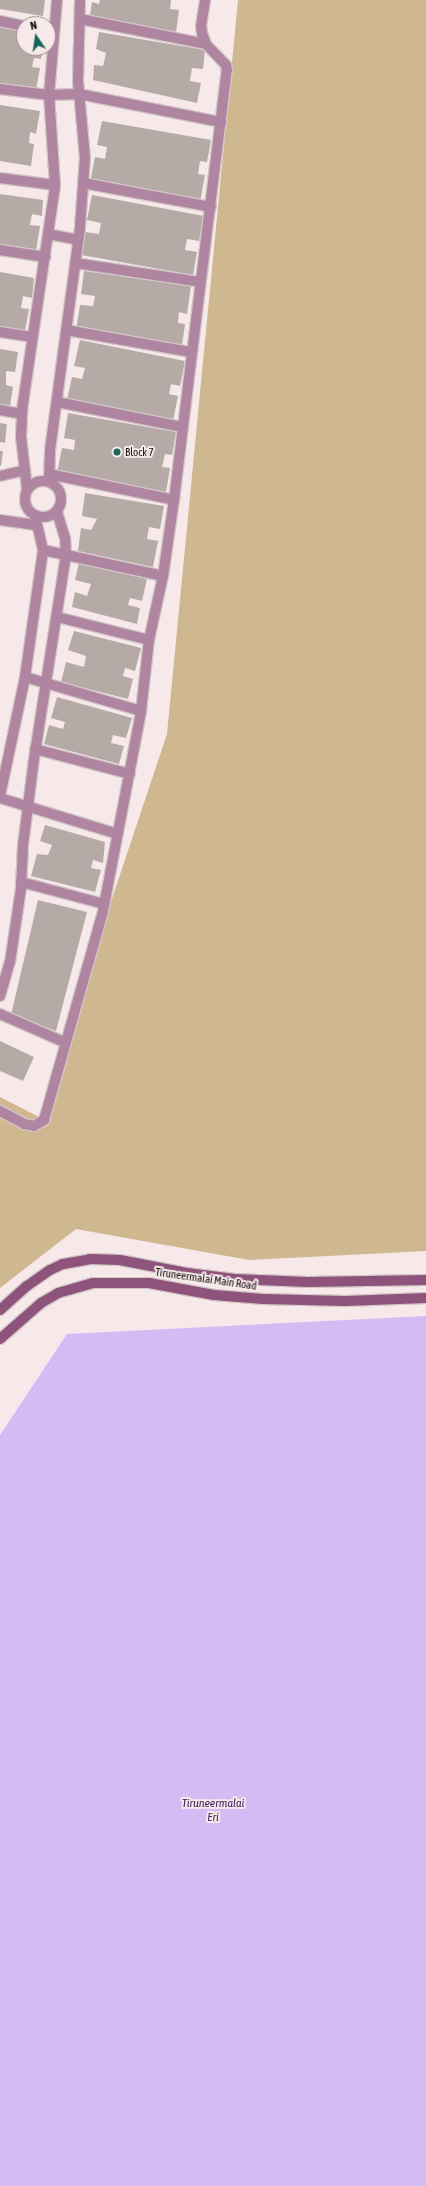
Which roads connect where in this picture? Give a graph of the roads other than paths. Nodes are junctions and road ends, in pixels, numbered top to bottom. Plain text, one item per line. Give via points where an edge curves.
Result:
1 (57, 0) edge
2 (80, 0) edge
3 (205, 0) edge
4 (54, 16) edge
5 (80, 19) junction
6 (0, 21) edge
7 (16, 24) edge
8 (206, 44) junction
9 (50, 56) edge
10 (0, 89) edge
11 (79, 94) junction
12 (49, 95) junction
13 (221, 122) junction
14 (0, 178) edge
15 (83, 183) junction
16 (55, 185) junction
17 (211, 207) junction
18 (48, 234) junction
19 (78, 240) junction
20 (0, 250) edge
21 (45, 257) junction
22 (75, 263) junction
23 (200, 282) junction
24 (66, 330) junction
25 (0, 332) edge
26 (33, 338) junction
27 (191, 352) junction
28 (57, 402) junction
29 (0, 410) edge
30 (22, 414) junction
31 (182, 427) junction
32 (25, 470) junction
33 (0, 476) edge
34 (49, 478) junction
35 (27, 489) junction
36 (174, 500) junction
37 (57, 511) junction
38 (0, 520) edge
39 (35, 520) junction
40 (43, 550) junction
41 (66, 555) junction
42 (163, 576) junction
43 (57, 617) junction
44 (149, 640) junction
45 (25, 677) junction
46 (47, 685) junction
47 (141, 711) junction
48 (35, 749) junction
49 (130, 774) junction
50 (0, 797) edge
51 (28, 806) junction
52 (118, 834) junction
53 (22, 882) junction
54 (104, 904) junction
55 (0, 996) edge
56 (0, 1014) edge
57 (66, 1043) junction
58 (0, 1111) edge
59 (426, 1280) edge
60 (426, 1298) edge
61 (0, 1310) edge
62 (0, 1339) edge

1 - 4 street
2 - 5 street
3 - 8 street via 201,26
5 - 8 street
5 - 11 street
6 - 7 street
8 - 13 street via 226,65 227,70
9 - 12 street
10 - 12 street
11 - 12 street
11 - 13 street
11 - 15 street via 85,158
12 - 16 street
13 - 17 street
14 - 16 street
15 - 17 street
15 - 19 street
16 - 18 street
17 - 23 street
18 - 19 street
18 - 21 street
19 - 22 street
20 - 21 street
21 - 26 street
22 - 23 street
22 - 24 street
23 - 27 street
24 - 27 street
24 - 28 street
25 - 26 street
26 - 30 street
27 - 31 street
28 - 31 street
28 - 34 street
29 - 30 street
30 - 32 street via 21,436
31 - 36 street
32 - 33 street
32 - 35 street
34 - 35 street
34 - 36 street
34 - 37 street via 60,494 61,500
35 - 39 street via 25,501
36 - 42 street
37 - 39 street
37 - 41 street via 65,538
38 - 39 street
39 - 40 street
40 - 41 street
40 - 45 street
41 - 42 street
41 - 43 street
42 - 44 street
43 - 44 street
43 - 46 street
44 - 47 street
45 - 46 street
45 - 50 street
46 - 47 street
46 - 48 street
47 - 49 street
48 - 49 street
48 - 51 street
49 - 52 street
50 - 51 street
51 - 52 street
51 - 53 street
52 - 54 street
53 - 54 street
53 - 55 street via 10,962
54 - 57 street
56 - 57 street
57 - 58 street via 44,1120 34,1126 24,1124
59 - 61 main road, Tiruneermalai Main Road via 308,1282 235,1279 120,1260 90,1259 63,1264 50,1270
60 - 62 main road, Tiruneermalai Main Road via 346,1301 262,1299 143,1283 92,1283 58,1293 41,1303

